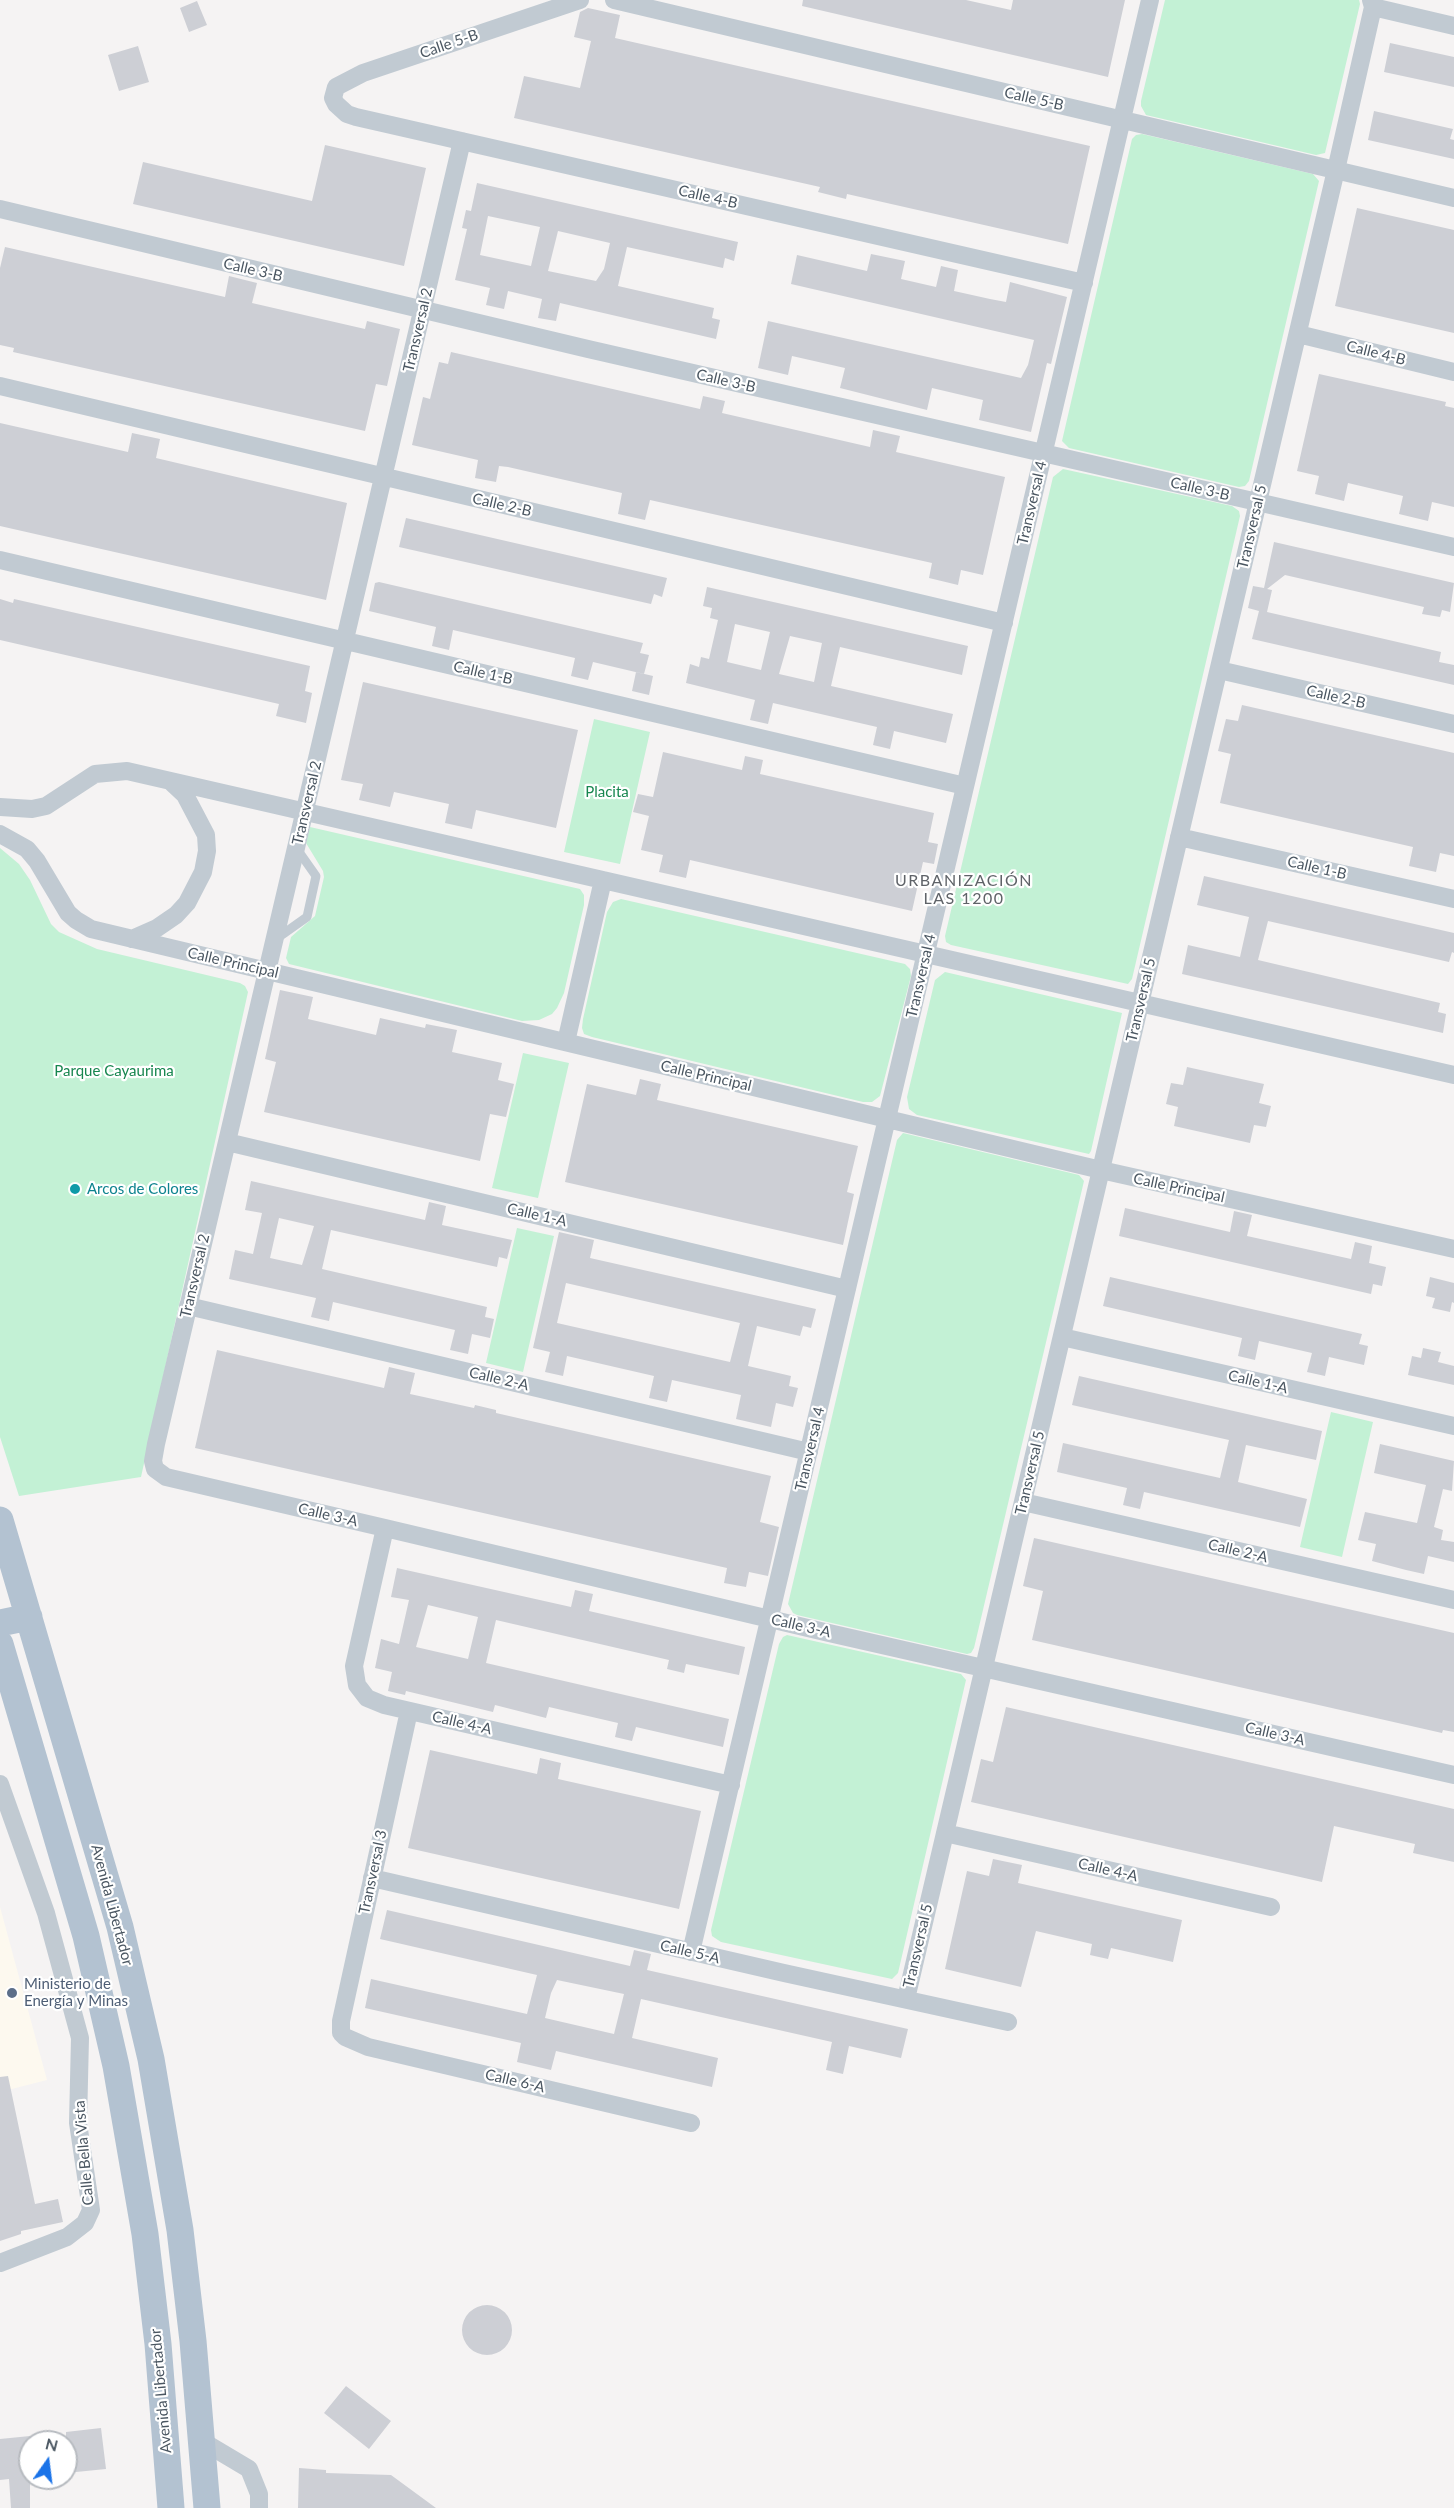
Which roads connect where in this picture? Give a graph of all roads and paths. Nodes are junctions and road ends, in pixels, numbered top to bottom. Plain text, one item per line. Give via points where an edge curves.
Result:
1 (580, 0) edge
2 (614, 0) edge
3 (1150, 0) edge
4 (1372, 3) edge
5 (1454, 26) edge
6 (336, 104) joint
7 (1122, 120) junction
8 (462, 141) junction
9 (1336, 170) junction
10 (1454, 198) edge
11 (0, 209) edge
12 (1084, 283) junction
13 (422, 310) junction
14 (1298, 334) junction
15 (1454, 372) edge
16 (0, 386) edge
17 (1044, 453) junction
18 (383, 477) junction
19 (1258, 502) junction
20 (1454, 547) edge
21 (0, 560) edge
22 (1004, 623) junction
23 (345, 641) junction
24 (1219, 670) junction
25 (1454, 724) edge
26 (170, 780) junction
27 (965, 786) junction
28 (0, 807) edge
29 (305, 811) junction
30 (0, 834) edge
31 (1179, 837) junction
32 (296, 848) junction
33 (603, 880) junction
34 (1454, 899) edge
35 (132, 939) junction
36 (274, 940) junction
37 (926, 954) junction
38 (267, 971) junction
39 (1140, 1003) junction
40 (566, 1042) junction
41 (1454, 1075) edge
42 (887, 1119) junction
43 (227, 1142) junction
44 (1101, 1170) junction
45 (1454, 1249) edge
46 (847, 1289) junction
47 (188, 1306) junction
48 (1062, 1337) junction
49 (1454, 1426) edge
50 (809, 1452) junction
51 (153, 1465) joint
52 (1023, 1502) junction
53 (0, 1520) edge
54 (385, 1528) junction
55 (1454, 1600) edge
56 (29, 1617) junction
57 (770, 1619) junction
58 (0, 1623) edge
59 (0, 1644) edge
60 (984, 1668) junction
61 (409, 1711) junction
62 (1454, 1775) edge
63 (731, 1785) junction
64 (1, 1790) edge
65 (945, 1833) junction
66 (372, 1878) junction
67 (1271, 1907) dead end
68 (692, 1952) junction
69 (906, 1999) junction
70 (1008, 2022) dead end
71 (341, 2033) joint
72 (110, 2040) junction
73 (81, 2045) junction
74 (691, 2123) dead end
75 (0, 2263) edge
76 (202, 2441) junction
77 (171, 2508) edge
78 (207, 2508) edge
79 (259, 2508) edge

1 - 6 street, Calle 5-B via 363,73 336,87
2 - 7 street, Calle 5-B
3 - 7 street, Transversal 4
4 - 5 street
4 - 9 street, Transversal 5
6 - 8 street, Calle 4-B via 356,117
7 - 9 street, Calle 5-B
7 - 12 street, Transversal 4
8 - 12 street, Calle 4-B
8 - 13 street, Transversal 2
9 - 10 street, Calle 5-B
9 - 14 street, Transversal 5
11 - 13 street, Calle 3-B
12 - 17 street, Transversal 4
13 - 17 street, Calle 3-B
13 - 18 street, Transversal 2
14 - 15 street, Calle 4-B
14 - 19 street, Transversal 5
16 - 18 street, Calle 2-B
17 - 19 street, Calle 3-B
17 - 22 street, Transversal 4
18 - 22 street, Calle 2-B
18 - 23 street, Transversal 2
19 - 20 street, Calle 3-B
19 - 24 street, Transversal 5
21 - 23 street, Calle 1-B
22 - 27 street, Transversal 4
23 - 27 street, Calle 1-B
23 - 29 street, Transversal 2
24 - 25 street, Calle 2-B
24 - 31 street, Transversal 5
26 - 28 street via 110,771 95,774 46,806
26 - 29 street
26 - 35 street via 185,795 202,823 207,851 203,872 176,915
27 - 37 street, Transversal 4
29 - 32 street, Transversal 2
29 - 33 street
30 - 35 street, Calle Principal via 27,849 76,921 91,929
31 - 34 street, Calle 1-B
31 - 39 street, Transversal 5
32 - 36 street, Transversal 2
32 - 36 lane via 316,876 307,917
33 - 37 street
33 - 40 street
35 - 38 street, Calle Principal
36 - 38 street, Transversal 2
37 - 39 street
37 - 42 street, Transversal 4
38 - 40 street, Calle Principal
38 - 43 street, Transversal 2
39 - 41 street
39 - 44 street, Transversal 5
40 - 42 street, Calle Principal
42 - 44 street, Calle Principal
42 - 46 street, Transversal 4
43 - 46 street, Calle 1-A
43 - 47 street, Transversal 2
44 - 45 street, Calle Principal
44 - 48 street, Transversal 5
46 - 50 street, Transversal 4
47 - 50 street, Calle 2-A
47 - 51 street, Transversal 2
48 - 49 street, Calle 1-A
48 - 52 street, Transversal 5
50 - 57 street, Transversal 4
51 - 54 street, Calle 3-A via 166,1477
52 - 55 street, Calle 2-A
52 - 60 street, Transversal 5
53 - 56 main road, Avenida Libertador
54 - 57 street, Calle 3-A
54 - 61 street, Calle 4-A via 356,1655 355,1677 357,1685 375,1703
56 - 58 main road
56 - 76 main road, Avenida Libertador via 120,1927 151,2059 180,2230
57 - 60 street, Calle 3-A
57 - 63 street, Transversal 4
59 - 72 main road, Avenida Libertador via 86,1936
60 - 62 street, Calle 3-A
60 - 65 street, Transversal 5
61 - 63 street, Calle 4-A
61 - 66 street, Transversal 3
63 - 68 street, Transversal 4
64 - 73 street, Calle Bella Vista via 46,1913
65 - 67 street, Calle 4-A
65 - 69 street, Transversal 5
66 - 68 street, Calle 5-A
66 - 71 street, Transversal 3
68 - 69 street, Calle 5-A
69 - 70 street, Calle 5-A
71 - 74 street, Calle 6-A via 368,2047
72 - 73 street
72 - 77 main road, Avenida Libertador via 145,2234
73 - 75 street, Calle Bella Vista via 78,2123 90,2194 89,2218 67,2237
76 - 78 main road, Avenida Libertador
76 - 79 street via 249,2469 259,2494

